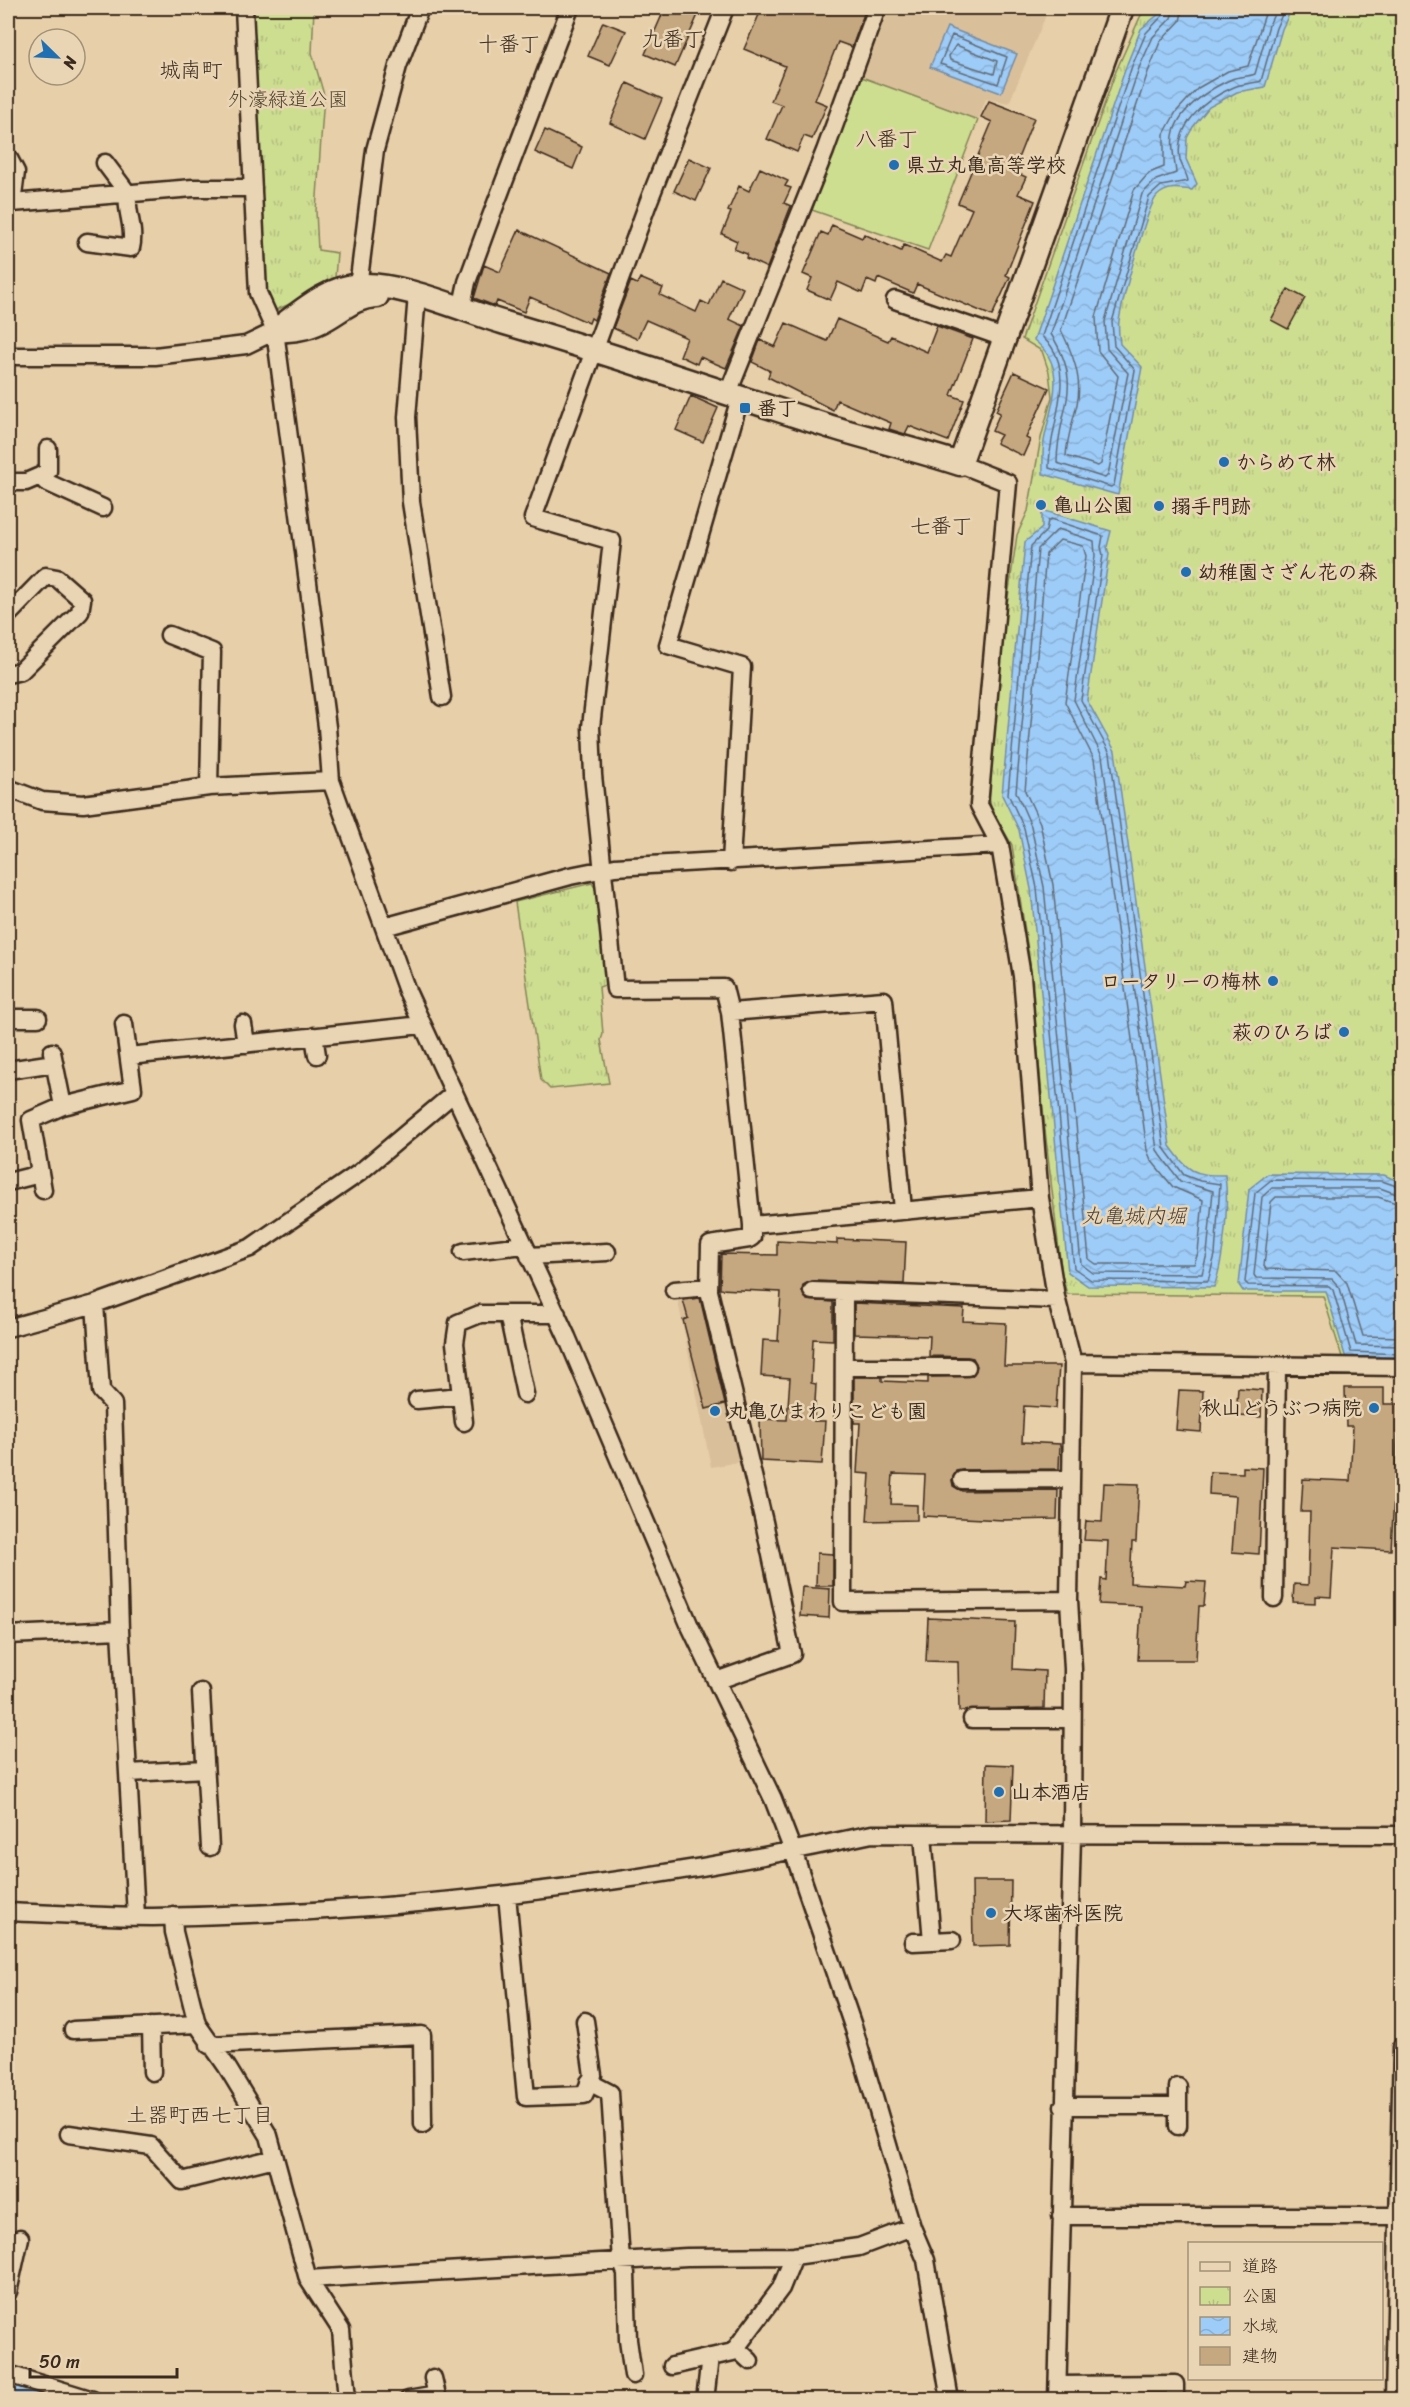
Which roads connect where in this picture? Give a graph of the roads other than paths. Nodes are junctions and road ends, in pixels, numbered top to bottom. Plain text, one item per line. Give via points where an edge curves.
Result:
1 (244, 8) edge
2 (420, 8) edge
3 (570, 8) edge
4 (725, 8) edge
5 (877, 8) edge
6 (1122, 8) edge
7 (8, 157) edge
8 (105, 163) dead end
9 (253, 188) junction
10 (129, 195) junction
11 (87, 242) dead end
12 (357, 292) junction
13 (417, 295) junction
14 (895, 300) dead end
15 (460, 310) junction
16 (274, 331) junction
17 (1004, 338) junction
18 (594, 350) junction
19 (8, 356) edge
20 (734, 395) junction
21 (48, 449) dead end
22 (960, 464) junction
23 (40, 476) junction
24 (8, 482) edge
25 (103, 507) dead end
26 (8, 615) edge
27 (170, 635) dead end
28 (8, 674) edge
29 (442, 697) dead end
30 (332, 781) junction
31 (209, 787) junction
32 (8, 788) edge
33 (1000, 845) junction
34 (731, 862) junction
35 (603, 870) junction
36 (384, 927) junction
37 (729, 1012) junction
38 (8, 1018) edge
39 (38, 1018) dead end
40 (124, 1023) dead end
41 (243, 1024) dead end
42 (422, 1025) junction
43 (314, 1036) junction
44 (246, 1044) junction
45 (317, 1055) dead end
46 (129, 1056) junction
47 (8, 1070) edge
48 (453, 1094) junction
49 (63, 1106) junction
50 (8, 1182) edge
51 (1040, 1198) junction
52 (903, 1210) junction
53 (752, 1225) junction
54 (526, 1251) junction
55 (462, 1252) dead end
56 (606, 1252) dead end
57 (709, 1287) junction
58 (674, 1290) dead end
59 (812, 1291) dead end
60 (844, 1292) junction
61 (1057, 1300) junction
62 (95, 1304) junction
63 (508, 1314) junction
64 (557, 1314) junction
65 (8, 1328) edge
66 (1072, 1363) junction
67 (1277, 1365) junction
68 (844, 1367) junction
69 (967, 1367) dead end
70 (1402, 1367) edge
71 (525, 1394) dead end
72 (461, 1396) junction
73 (417, 1400) dead end
74 (464, 1422) dead end
75 (1071, 1479) junction
76 (962, 1480) dead end
77 (1274, 1598) dead end
78 (1069, 1600) junction
79 (120, 1630) junction
80 (8, 1635) edge
81 (717, 1681) junction
82 (201, 1692) dead end
83 (972, 1719) dead end
84 (1072, 1719) junction
85 (205, 1769) junction
86 (129, 1773) junction
87 (923, 1835) junction
88 (1402, 1835) edge
89 (1072, 1836) junction
90 (210, 1847) dead end
91 (793, 1851) junction
92 (507, 1895) junction
93 (8, 1912) edge
94 (136, 1916) junction
95 (173, 1916) junction
96 (952, 1940) dead end
97 (932, 1941) junction
98 (913, 1942) dead end
99 (585, 2021) dead end
100 (197, 2024) junction
101 (151, 2026) junction
102 (73, 2030) dead end
103 (209, 2045) junction
104 (1402, 2047) edge
105 (152, 2072) dead end
106 (590, 2082) junction
107 (1178, 2087) dead end
108 (1063, 2106) junction
109 (1178, 2106) junction
110 (423, 2124) dead end
111 (1178, 2126) dead end
112 (69, 2134) dead end
113 (275, 2158) junction
114 (1400, 2214) edge
115 (1061, 2216) junction
116 (912, 2227) junction
117 (20, 2238) dead end
118 (794, 2256) junction
119 (621, 2261) junction
120 (308, 2278) junction
121 (8, 2292) edge
122 (1389, 2315) edge
123 (736, 2348) junction
124 (710, 2357) junction
125 (750, 2361) dead end
126 (672, 2366) dead end
127 (8, 2374) edge
128 (633, 2375) dead end
129 (433, 2378) dead end
130 (1058, 2392) edge
131 (437, 2397) edge
132 (93, 2400) edge
133 (347, 2400) edge
134 (408, 2400) edge
135 (705, 2400) edge
136 (950, 2400) edge
137 (1174, 2400) edge
138 (1394, 2400) edge

1 - 9 street
2 - 12 street via 398,66 375,150
3 - 15 street via 482,240
4 - 18 street
5 - 20 street
6 - 17 street
7 - 10 street via 16,172 12,203
8 - 10 street
9 - 10 street via 193,188
9 - 16 street via 258,293
10 - 11 street via 134,234 131,248
12 - 13 street via 362,297
12 - 16 street via 319,323 299,330
13 - 15 street
13 - 29 street via 407,417 411,502
14 - 17 street
15 - 18 street
16 - 19 street via 246,345 155,356
16 - 30 street
17 - 22 street
18 - 20 street
18 - 35 street via 533,518 612,541 591,727
20 - 22 street
20 - 34 street via 668,645 742,667
21 - 23 street via 48,471
22 - 33 street via 1008,483 979,805
23 - 24 street via 26,482
23 - 25 street
26 - 28 street via 46,576 57,578 82,600 80,612 21,671
27 - 31 street via 212,651
30 - 31 street
30 - 36 street
31 - 32 street via 83,804 42,801
33 - 34 street
33 - 51 street via 1022,976
34 - 35 street
35 - 36 street
35 - 37 street via 615,989 724,988
36 - 42 street
37 - 52 street via 884,1000
37 - 53 street
38 - 39 street
40 - 46 street
41 - 44 street
42 - 43 street
42 - 48 street
43 - 44 street
43 - 45 street
44 - 46 street
46 - 49 street via 133,1089
47 - 49 street via 53,1057
48 - 54 street
48 - 62 street via 359,1173 250,1248
49 - 50 street via 31,1120 42,1182
51 - 52 street
51 - 61 street
52 - 53 street
53 - 57 street via 749,1239 710,1245
54 - 55 street
54 - 56 street
54 - 64 street
57 - 58 street
57 - 81 street via 792,1654
59 - 60 street
60 - 61 street
60 - 68 street
61 - 66 street
62 - 65 street
62 - 79 street via 101,1391 112,1404
63 - 64 street
63 - 71 street
63 - 72 street via 480,1314 458,1323 455,1343
64 - 81 street
66 - 67 street
66 - 75 street
67 - 70 street
67 - 77 street
68 - 69 street
68 - 78 street via 843,1602
72 - 73 street
72 - 74 street
75 - 76 street
75 - 78 street
78 - 84 street
79 - 80 street
79 - 86 street
81 - 91 street
82 - 85 street
83 - 84 street
84 - 89 street
85 - 86 street
85 - 90 street
86 - 94 street
87 - 89 street
87 - 91 street via 872,1834
87 - 97 street
88 - 89 street
89 - 108 street
91 - 92 street
91 - 116 street via 854,2029
92 - 95 street via 367,1907
92 - 106 street via 526,2097 584,2095
93 - 94 street
94 - 95 street
95 - 100 street
96 - 97 street
97 - 98 street
99 - 106 street via 593,2075
100 - 101 street
100 - 103 street
101 - 102 street
101 - 105 street
103 - 110 street via 422,2035
103 - 113 street via 269,2136
104 - 114 street
106 - 119 street via 610,2093
107 - 109 street
108 - 109 street
108 - 115 street
109 - 111 street
112 - 113 street via 151,2146 182,2181
113 - 120 street
114 - 115 street
114 - 122 street
115 - 130 street
116 - 118 street via 859,2247
116 - 136 street via 926,2260
117 - 121 street
118 - 119 street
118 - 123 street via 781,2288
119 - 120 street
119 - 128 street via 626,2273
120 - 133 street via 341,2330
122 - 138 street
123 - 124 street
123 - 125 street
124 - 126 street
124 - 135 street
127 - 132 street
129 - 131 street
130 - 137 street via 1174,2385
131 - 134 street

